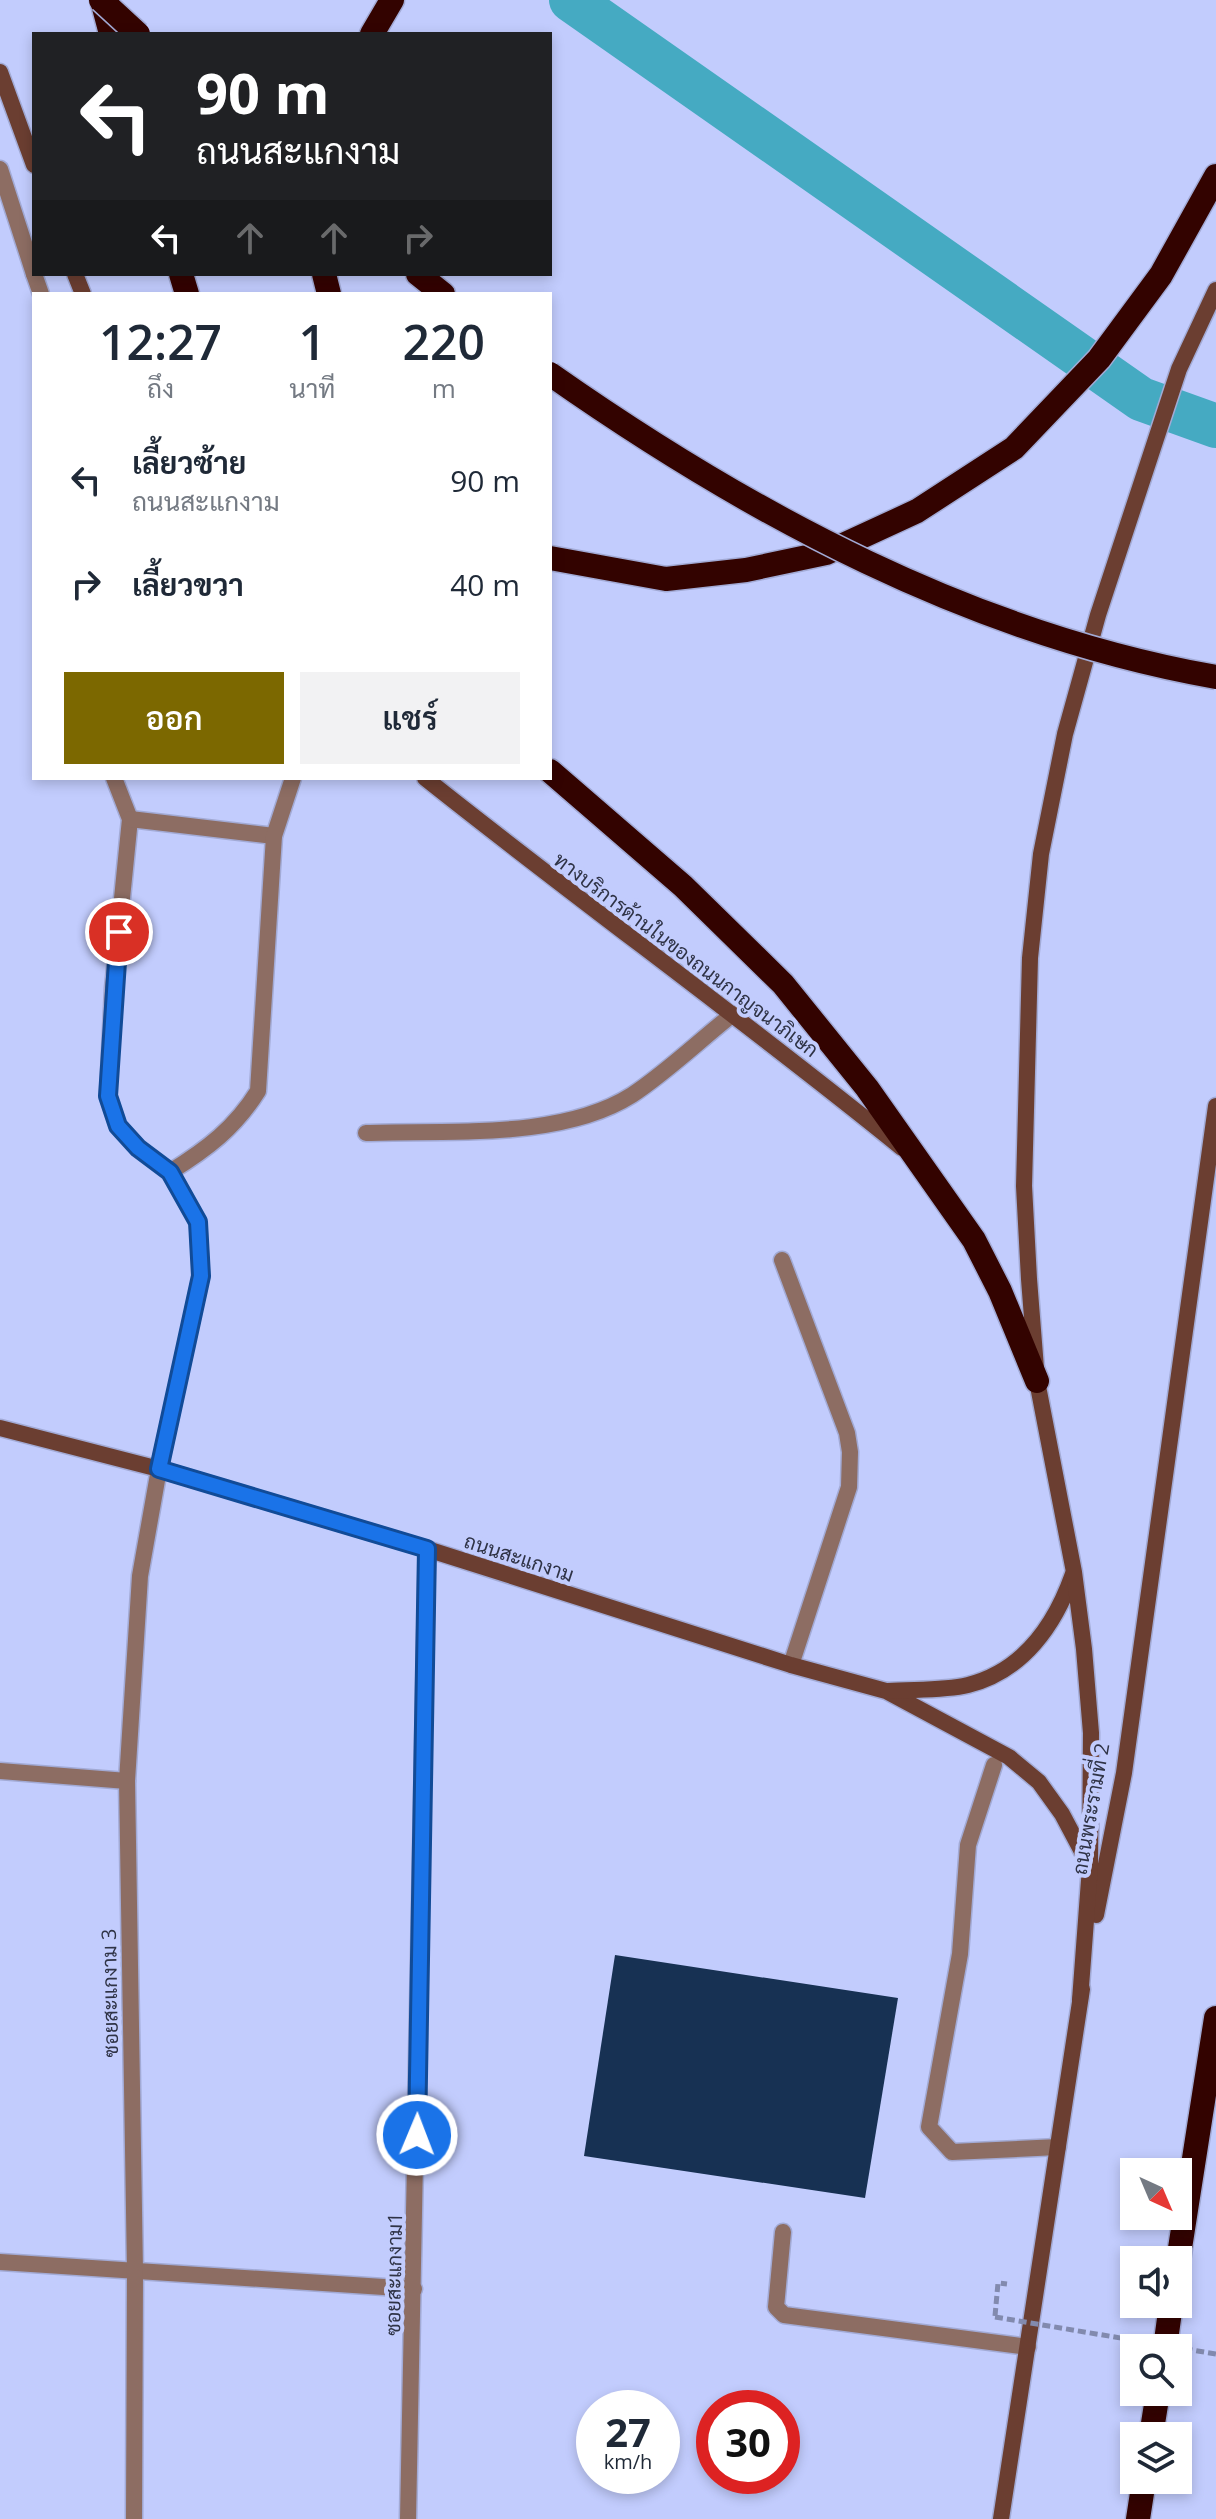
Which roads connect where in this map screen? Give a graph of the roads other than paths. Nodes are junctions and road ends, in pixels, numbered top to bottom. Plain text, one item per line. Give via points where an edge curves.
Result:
1 (102, 0) edge
2 (392, 0) edge
3 (110, 32) edge
4 (136, 32) edge
5 (373, 32) edge
6 (0, 72) edge
7 (32, 160) edge
8 (0, 169) edge
9 (1216, 176) edge
10 (32, 268) edge
11 (420, 276) edge
12 (1216, 290) edge
13 (440, 292) edge
14 (552, 375) edge
15 (552, 558) edge
16 (1216, 677) edge
17 (552, 773) edge
18 (115, 780) edge
19 (292, 780) edge
20 (428, 780) edge
21 (130, 819) junction
22 (274, 836) junction
23 (733, 1014) junction
24 (1216, 1106) edge
25 (366, 1133) dead end
26 (922, 1165) junction
27 (170, 1172) junction
28 (782, 1260) dead end
29 (1037, 1381) junction
30 (0, 1428) edge
31 (159, 1469) junction
32 (427, 1549) junction
33 (1074, 1572) junction
34 (791, 1665) junction
35 (886, 1691) junction
36 (994, 1765) dead end
37 (0, 1771) edge
38 (127, 1781) junction
39 (1090, 1867) junction
40 (1080, 2000) junction
41 (1216, 2018) edge
42 (1058, 2147) junction
43 (783, 2232) dead end
44 (1180, 2246) edge
45 (0, 2262) edge
46 (135, 2271) junction
47 (414, 2289) junction
48 (1028, 2347) junction
49 (1142, 2494) edge
50 (134, 2519) edge
51 (408, 2519) edge
52 (1001, 2519) edge
53 (1138, 2519) edge

1 - 3 highway
1 - 4 highway, bridge
2 - 5 highway
6 - 7 main road
8 - 10 street
9 - 15 highway via 1161,275 1099,359 1014,448 917,511 826,553 746,570 666,579
11 - 13 highway
12 - 29 main road via 1179,369 1098,615 1065,734 1041,854 1030,958 1024,1186
14 - 16 highway, bridge via 756,505 904,580 1006,622
17 - 26 highway via 683,886 783,984
18 - 21 street
19 - 22 street
20 - 23 main road, ทางบริการด้านในของถนนกาญจนาภิเษก
21 - 22 street
21 - 27 street via 108,1096 118,1126
22 - 27 street via 258,1091 222,1136
23 - 25 street via 631,1095 591,1115 532,1127
23 - 26 main road, ทางบริการด้านในของถนนกาญจนาภิเษก
24 - 40 main road, ถนนพระรามที่ 2 via 1124,1773
26 - 29 highway via 974,1240
27 - 31 street, ซอยสะแกงาม 3 via 198,1222 201,1276
28 - 34 street via 850,1452 849,1487
29 - 33 main road
30 - 31 main road, ถนนสะแกงาม
31 - 32 main road, ถนนสะแกงาม
31 - 38 street, ซอยสะแกงาม 3 via 140,1576
32 - 34 main road, ถนนสะแกงาม
32 - 47 street, ซอยสะแกงาม1
33 - 35 main road, ถนนสะแกงาม via 1061,1608 1038,1643 1003,1670 967,1685
33 - 39 main road via 1091,1733
34 - 35 main road, ถนนสะแกงาม
35 - 39 main road, ถนนสะแกงาม via 1009,1757 1039,1782
36 - 42 street via 968,1845 960,1954 929,2127 952,2152
37 - 38 street
38 - 46 street, ซอยสะแกงาม 3
39 - 40 main road
40 - 42 main road, ถนนพระรามที่ 2
41 - 44 highway
42 - 48 main road, ถนนพระรามที่ 2
43 - 48 street via 776,2307 784,2315
45 - 46 street
46 - 47 street
46 - 50 street, ซอยสะแกงาม 3
47 - 51 street, ซอยสะแกงาม1
48 - 52 main road, ถนนพระรามที่ 2
49 - 53 highway

